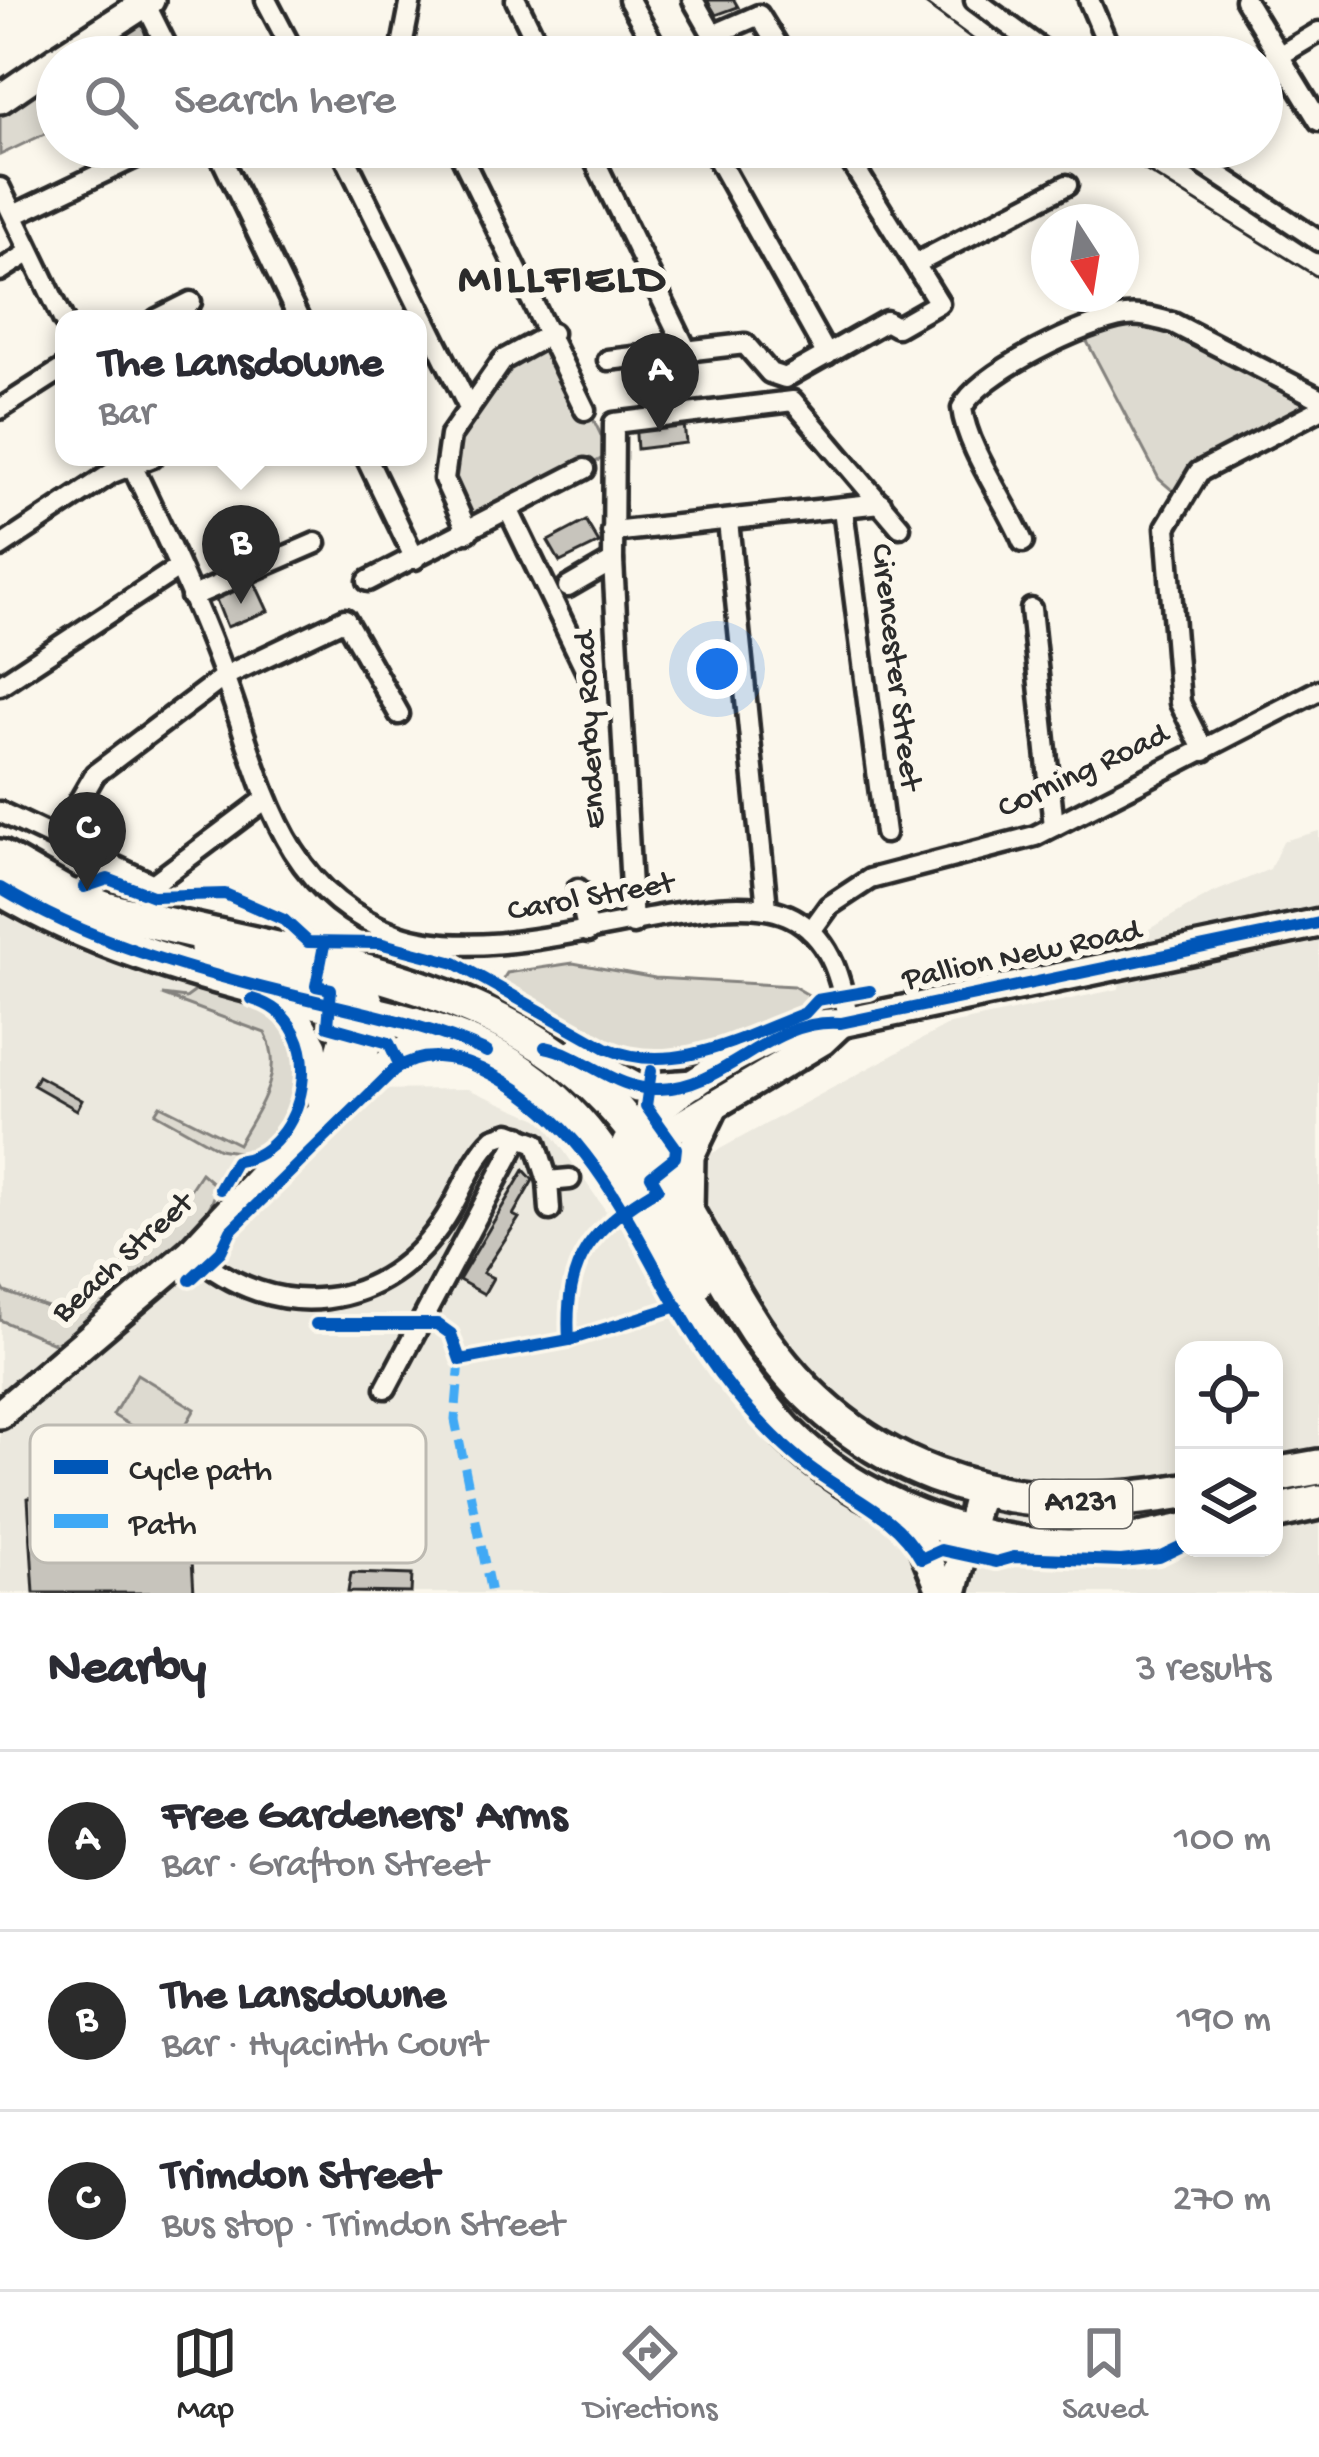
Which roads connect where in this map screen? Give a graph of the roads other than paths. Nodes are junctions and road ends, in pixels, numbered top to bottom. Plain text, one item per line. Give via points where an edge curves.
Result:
1 (266, 0) edge
2 (411, 0) edge
3 (516, 0) edge
4 (629, 0) edge
5 (693, 0) edge
6 (975, 0) edge
7 (1089, 0) edge
8 (1245, 0) edge
9 (134, 4) edge
10 (1319, 32) edge
11 (90, 36) edge
12 (157, 36) edge
13 (285, 36) edge
14 (404, 36) edge
15 (534, 36) edge
16 (649, 36) edge
17 (772, 36) edge
18 (1024, 36) edge
19 (1105, 36) edge
20 (1261, 36) edge
21 (1283, 53) edge
22 (36, 75) edge
23 (1283, 75) edge
24 (0, 99) edge
25 (1319, 121) edge
26 (113, 168) edge
27 (226, 168) edge
28 (350, 168) edge
29 (469, 168) edge
30 (598, 168) edge
31 (723, 168) edge
32 (855, 168) edge
33 (1208, 168) edge
34 (1067, 185) dead end
35 (0, 188) edge
36 (14, 215) junction
37 (1319, 242) edge
38 (30, 252) junction
39 (915, 264) junction
40 (0, 271) edge
41 (191, 302) dead end
42 (59, 310) edge
43 (175, 310) edge
44 (295, 310) edge
45 (421, 310) edge
46 (427, 323) edge
47 (552, 333) junction
48 (687, 351) junction
49 (827, 355) junction
50 (608, 360) dead end
51 (55, 374) edge
52 (1319, 398) edge
53 (467, 404) junction
54 (0, 409) edge
55 (585, 410) dead end
56 (1319, 410) edge
57 (122, 466) edge
58 (132, 466) edge
59 (370, 466) edge
60 (585, 469) dead end
61 (881, 503) junction
62 (843, 509) junction
63 (509, 511) junction
64 (728, 520) junction
65 (900, 527) dead end
66 (468, 532) junction
67 (612, 532) junction
68 (1023, 542) dead end
69 (316, 543) dead end
70 (0, 547) edge
71 (416, 559) junction
72 (613, 561) junction
73 (178, 568) junction
74 (368, 581) dead end
75 (568, 587) dead end
76 (191, 597) junction
77 (1031, 609) dead end
78 (586, 670) dead end
79 (225, 676) junction
80 (0, 685) edge
81 (1319, 690) edge
82 (399, 713) dead end
83 (1204, 751) junction
84 (266, 799) junction
85 (0, 812) edge
86 (1054, 826) junction
87 (885, 833) dead end
88 (57, 839) junction
89 (0, 857) edge
90 (0, 888) edge
91 (578, 889) dead end
92 (767, 908) junction
93 (136, 917) junction
94 (1319, 922) edge
95 (633, 924) junction
96 (811, 931) junction
97 (588, 932) junction
98 (401, 983) junction
99 (284, 994) junction
100 (366, 1007) junction
101 (845, 1022) junction
102 (458, 1039) junction
103 (545, 1047) junction
104 (706, 1094) junction
105 (337, 1098) junction
106 (520, 1136) junction
107 (630, 1147) junction
108 (570, 1179) dead end
109 (548, 1181) junction
110 (550, 1210) dead end
111 (689, 1211) junction
112 (191, 1252) junction
113 (386, 1388) dead end
114 (0, 1414) edge
115 (1319, 1467) edge
116 (1283, 1473) edge
117 (979, 1491) junction
118 (1175, 1492) edge
119 (887, 1499) junction
120 (1319, 1502) edge
121 (1283, 1510) edge
122 (967, 1532) junction
123 (1175, 1532) edge
124 (942, 1593) edge
125 (953, 1593) edge

1 - 13 street
2 - 14 street
3 - 15 street
4 - 16 street
5 - 17 street via 713,35 759,15
6 - 18 street
7 - 19 street
8 - 20 street
9 - 11 street
9 - 12 street
10 - 21 street
22 - 24 street
23 - 25 street
26 - 36 street
27 - 44 street
28 - 45 street
29 - 47 street
30 - 48 street
31 - 49 street
32 - 39 street
33 - 37 street
34 - 39 street
35 - 36 street
36 - 38 street
38 - 40 street
38 - 42 street
39 - 49 street via 940,303 897,327 886,321
41 - 43 street
46 - 53 street
47 - 53 street via 511,353
47 - 55 street
48 - 49 street via 745,344 785,378
48 - 50 street
51 - 54 street
52 - 68 street via 1150,317 1123,316 987,377 962,408 965,430
53 - 66 street via 450,436 444,479
56 - 83 street via 1199,472 1166,527 1180,703
57 - 70 street
58 - 73 street, Carol Street
59 - 71 street
60 - 63 street
61 - 62 street
61 - 65 street
61 - 67 street, Enderby Road via 793,401 614,423
62 - 64 street
62 - 87 street, Cirencester Street
63 - 66 street
63 - 78 street
64 - 67 street
64 - 92 street
66 - 71 street
67 - 72 street, Enderby Road
69 - 76 street
71 - 74 street
72 - 75 street
72 - 95 street, Enderby Road
73 - 76 street, Carol Street
73 - 80 street
76 - 79 street, Carol Street
77 - 86 street
79 - 82 street via 345,619
79 - 84 street, Carol Street
79 - 88 street via 95,774
81 - 83 street, Corning Road
83 - 86 street, Corning Road
84 - 88 street via 153,884
84 - 97 street, Carol Street via 320,887 378,927 453,947
85 - 88 street
86 - 96 street, Corning Road via 870,879 829,906
89 - 93 highway, A1231 via 67,895
90 - 99 highway, A1231 via 137,952
91 - 97 street
92 - 95 street, Carol Street via 728,906
92 - 96 street, Carol Street
93 - 98 highway, A1231
93 - 100 street via 159,936 348,985
94 - 101 street, Pallion New Road
95 - 97 street, Carol Street
96 - 101 street via 836,969
98 - 100 street
98 - 103 highway, A1231
99 - 100 highway, A1231
99 - 105 street
100 - 102 highway, A1231
100 - 105 street, Beach Street
101 - 104 street via 822,1041
102 - 105 street via 405,1050
102 - 107 highway, A1231
103 - 104 street via 572,1052 637,1088
103 - 107 highway, A1231 via 594,1084
104 - 107 street
104 - 111 street via 690,1156
105 - 112 street, Beach Street
106 - 109 street via 540,1148
106 - 112 street via 494,1138 429,1240 394,1273 351,1294 315,1301 251,1292
106 - 113 street
107 - 111 highway, A1231
107 - 119 highway, A1231 via 740,1376 790,1436
108 - 109 street
109 - 110 street
111 - 117 highway, A1231 via 745,1313 808,1393 887,1453
112 - 114 street, Beach Street
115 - 116 highway
117 - 118 highway, A1231 via 1076,1504
117 - 122 street
119 - 122 highway, A1231
119 - 124 street via 922,1544
120 - 121 highway
122 - 123 highway, A1231 via 1069,1547
122 - 125 street

